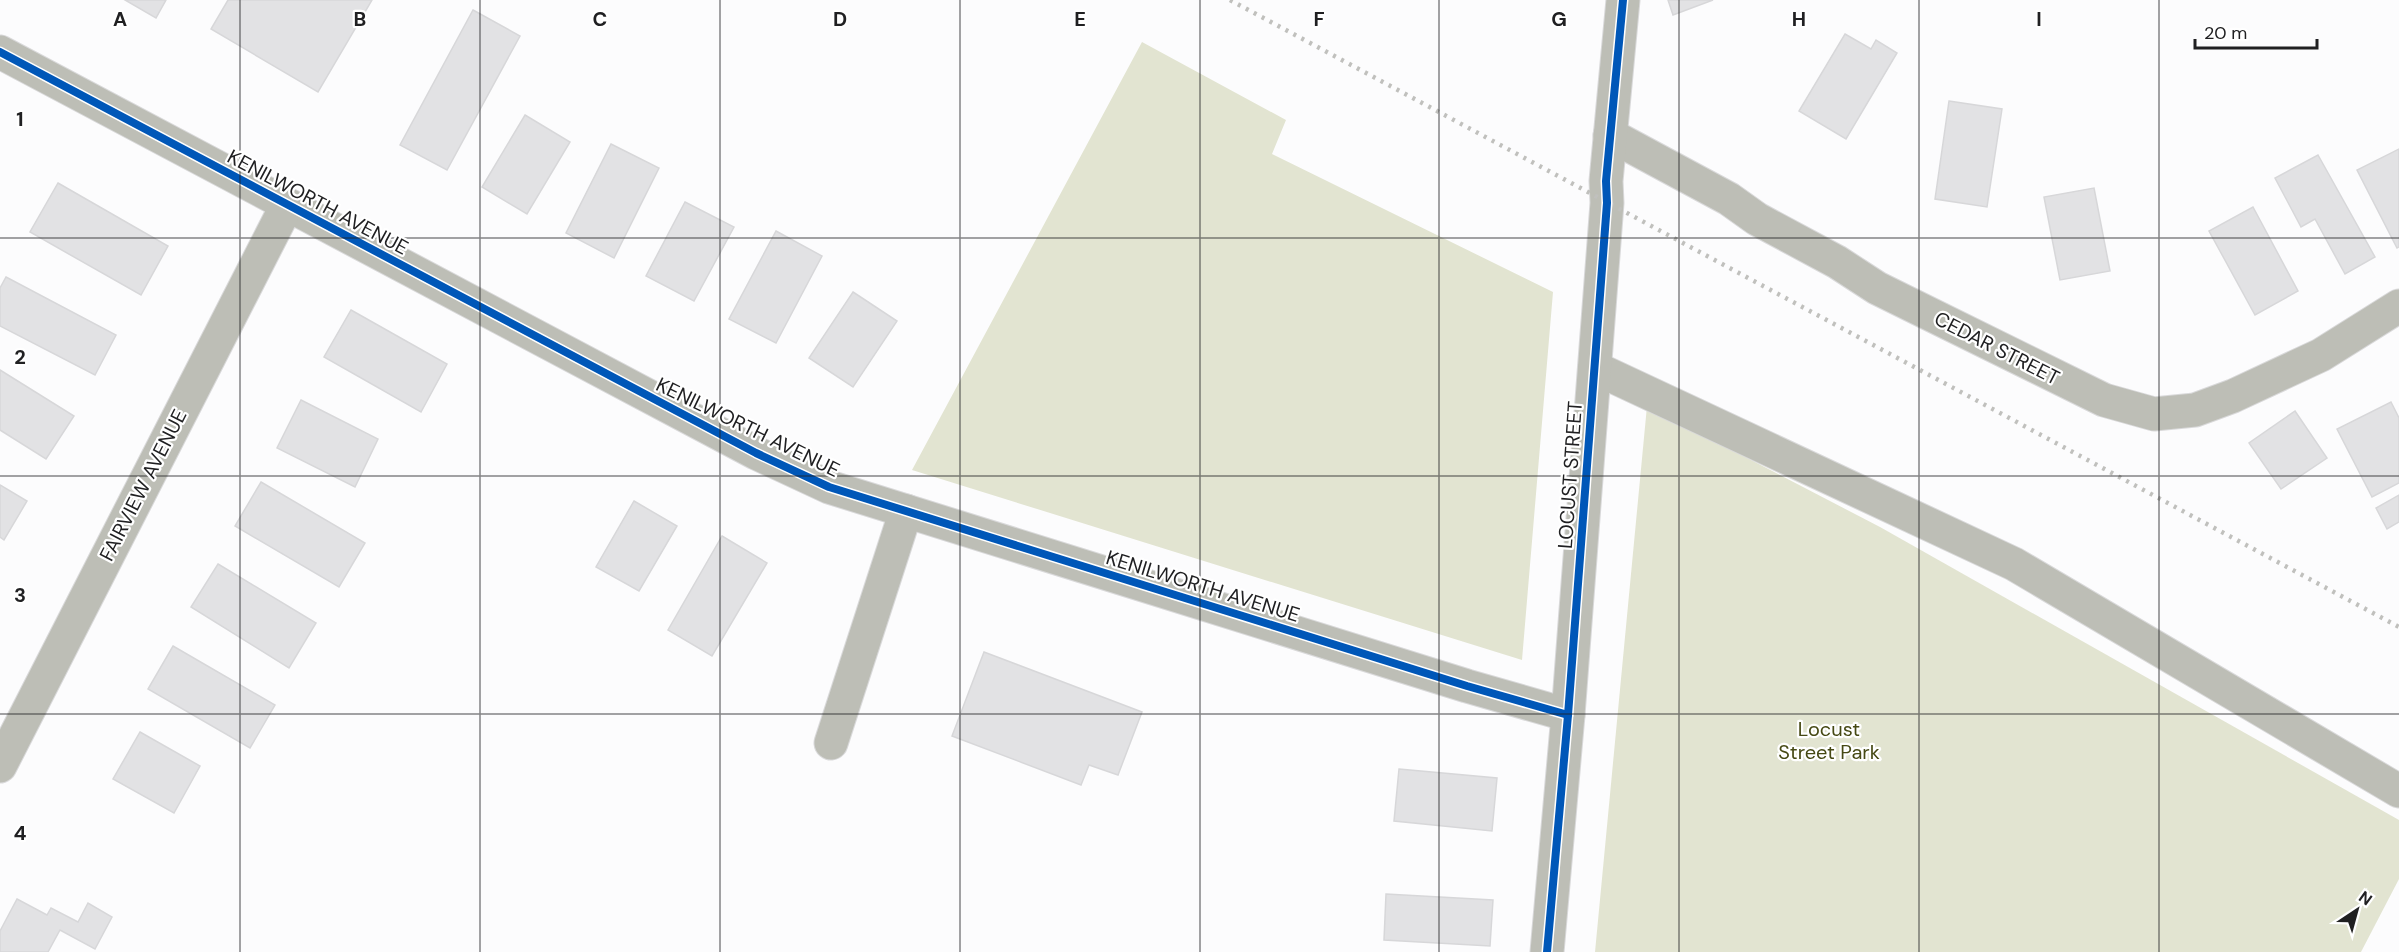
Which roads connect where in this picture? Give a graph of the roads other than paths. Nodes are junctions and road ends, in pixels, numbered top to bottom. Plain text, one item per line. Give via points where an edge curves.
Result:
1 (1623, 0) edge
2 (0, 52) edge
3 (1610, 135) junction
4 (286, 205) junction
5 (2399, 306) edge
6 (1595, 368) junction
7 (906, 511) junction
8 (1568, 715) junction
9 (831, 743) dead end
10 (0, 766) edge
11 (2399, 791) edge
12 (1547, 952) edge

1 - 3 street, LOCUST STREET
2 - 4 street, KENILWORTH AVENUE
3 - 5 street, CEDAR STREET via 1729,199 1756,219 1877,288 2104,400 2154,414 2195,410 2233,396 2321,355
3 - 6 street, LOCUST STREET
4 - 7 street, KENILWORTH AVENUE via 756,453 830,487
4 - 10 street, FAIRVIEW AVENUE
6 - 8 street, LOCUST STREET
6 - 11 street via 2014,564
7 - 8 street, KENILWORTH AVENUE
7 - 9 street
8 - 12 street, LOCUST STREET

